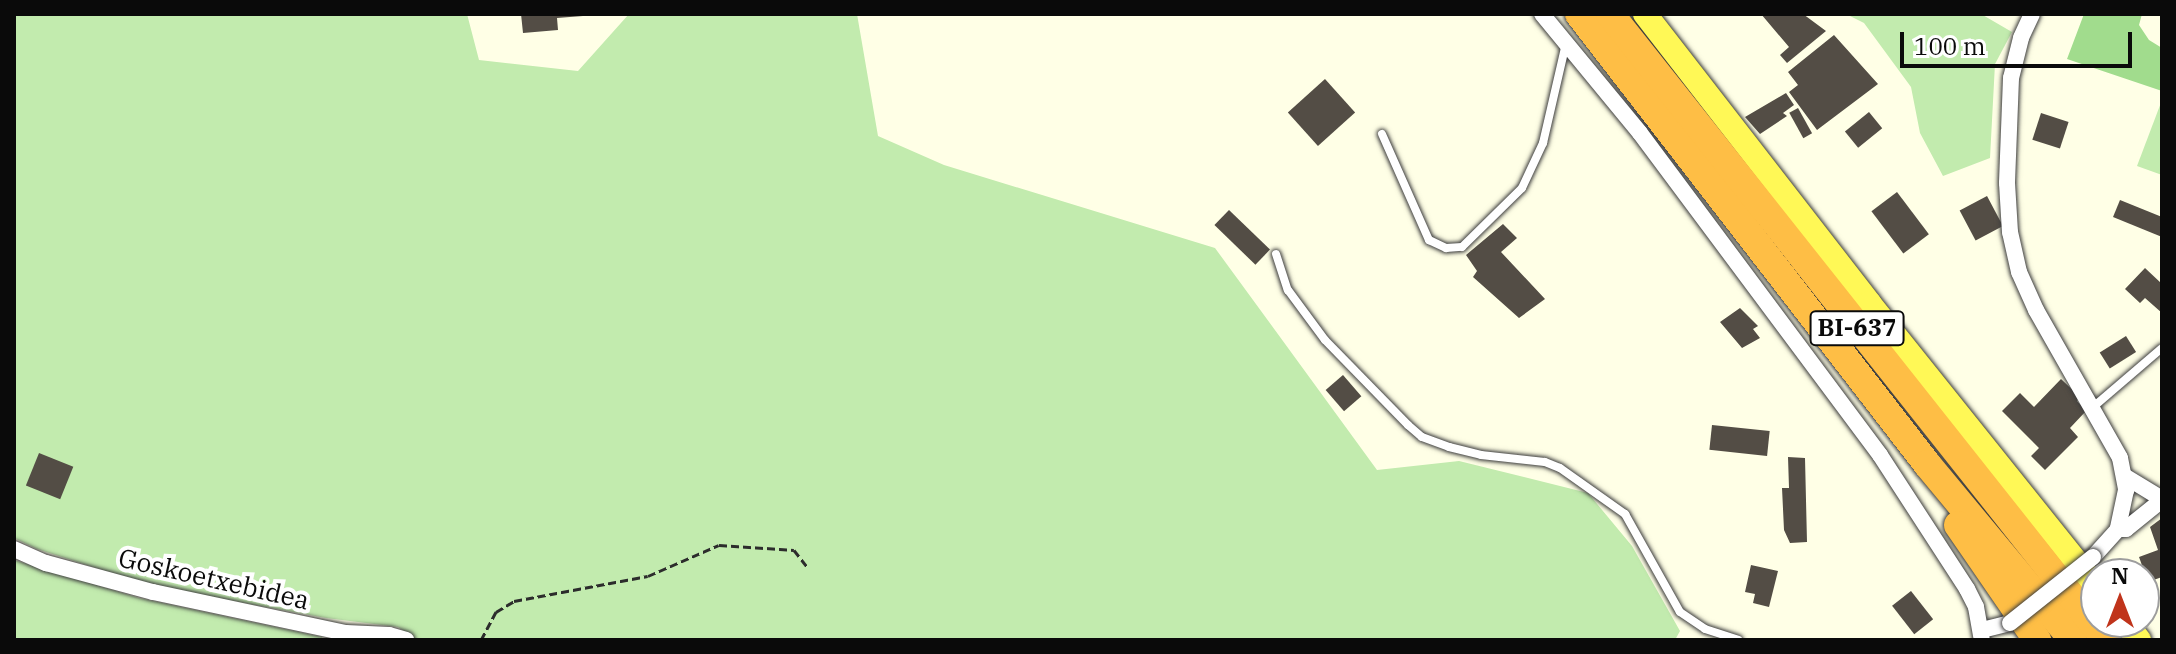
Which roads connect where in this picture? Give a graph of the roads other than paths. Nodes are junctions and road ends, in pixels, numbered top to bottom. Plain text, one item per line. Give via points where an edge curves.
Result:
1 (1542, 14) edge
2 (1579, 14) edge
3 (1610, 14) edge
4 (1645, 14) edge
5 (2032, 14) edge
6 (1566, 43) junction
7 (1382, 134) dead end
8 (1276, 254) dead end
9 (2162, 348) edge
10 (2092, 408) junction
11 (1927, 464) junction
12 (2126, 477) junction
13 (2162, 499) edge
14 (2118, 529) junction
15 (14, 549) edge
16 (2080, 566) edge
17 (1982, 635) edge
18 (406, 640) edge
19 (1738, 640) edge
20 (2037, 640) edge
21 (2073, 640) edge
22 (2106, 640) edge

1 - 6 street
2 - 11 highway, BI-637
3 - 22 highway, BI-637
4 - 16 main road
5 - 10 street via 2011,78 2010,232 2019,272 2036,310
6 - 7 lane via 1543,143 1522,188 1462,247 1446,248 1429,240
6 - 17 street via 1640,133 1880,455 1967,589
8 - 19 lane via 1288,290 1325,340 1422,437 1481,455 1560,468 1625,514 1680,612 1705,629
9 - 10 lane
10 - 12 street
11 - 20 highway via 1965,539
11 - 21 highway, BI-637
12 - 13 street
12 - 14 street
13 - 14 street via 2126,529
14 - 17 street, bridge via 2093,557 2010,623
15 - 18 street, Goskoetxebidea via 153,592 346,633

